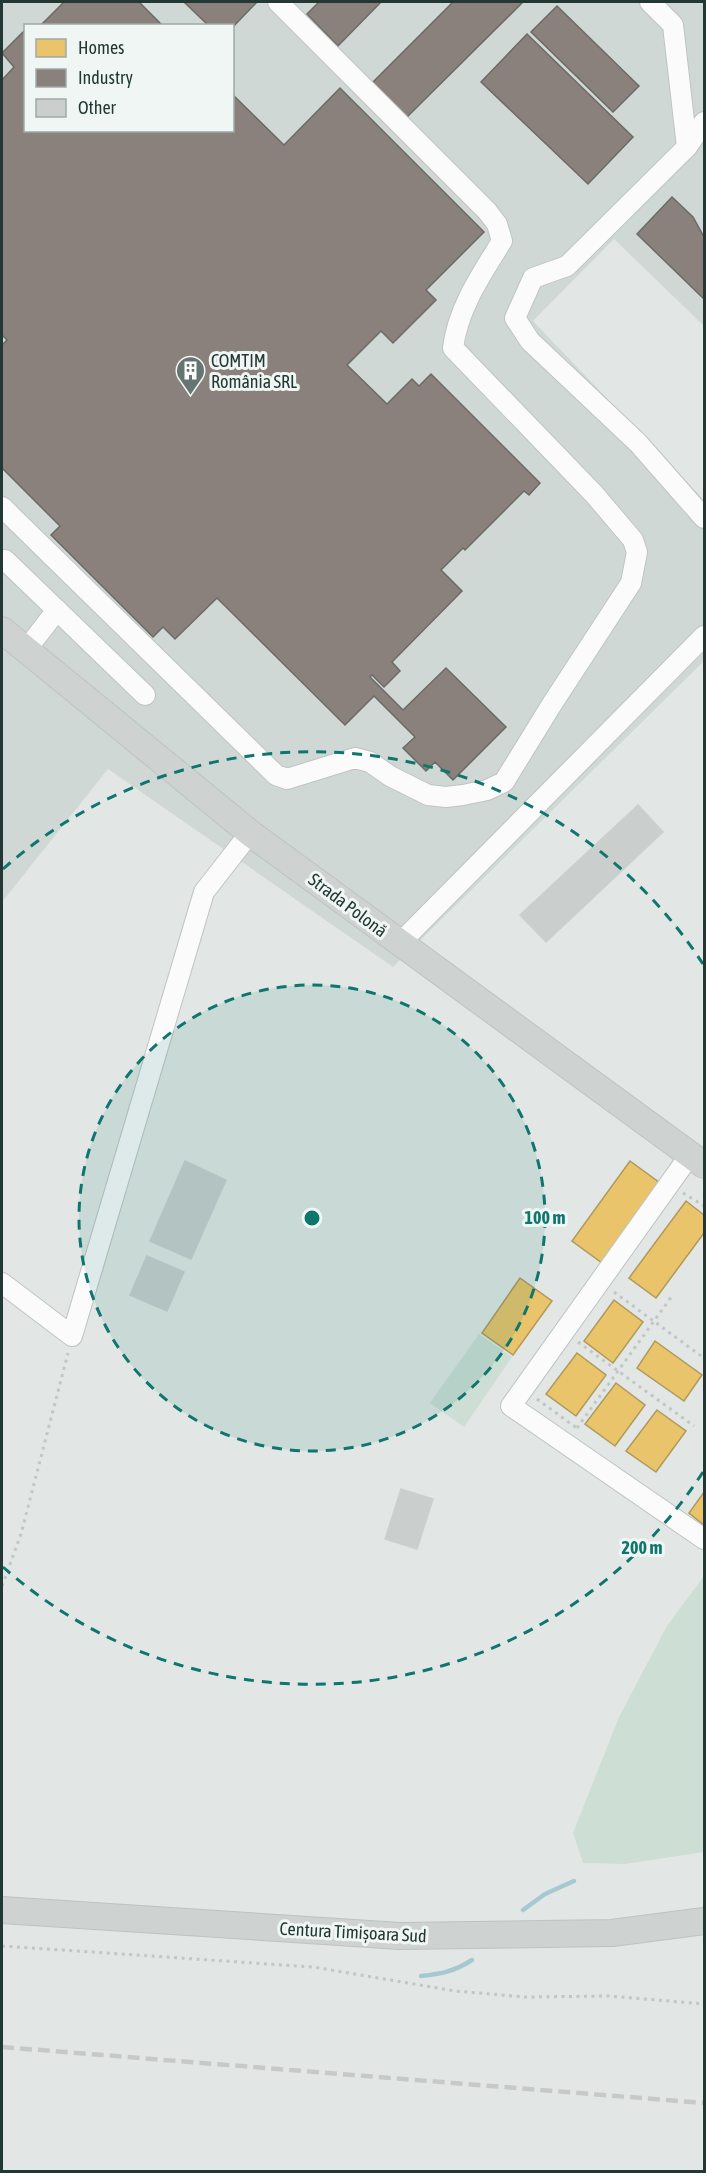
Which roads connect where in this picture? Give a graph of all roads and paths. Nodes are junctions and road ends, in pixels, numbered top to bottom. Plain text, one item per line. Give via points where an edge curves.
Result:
1 (278, 2) edge
2 (650, 2) edge
3 (705, 122) edge
4 (687, 147) junction
5 (2, 507) edge
6 (705, 518) edge
7 (5, 560) dead end
8 (57, 610) junction
9 (705, 636) edge
10 (9, 639) edge
11 (145, 695) dead end
12 (250, 833) junction
13 (400, 943) junction
14 (697, 1160) edge
15 (668, 1184) junction
16 (705, 1206) edge
17 (600, 1282) junction
18 (2, 1283) edge
19 (672, 1296) dead end
20 (654, 1321) junction
21 (564, 1332) junction
22 (72, 1336) junction
23 (705, 1358) edge
24 (618, 1371) junction
25 (694, 1426) dead end
26 (577, 1428) dead end
27 (705, 1539) edge
28 (2, 1586) edge
29 (2, 1910) edge
30 (705, 1921) edge
31 (2, 1946) edge
32 (705, 2004) edge

1 - 5 lane via 497,224 502,241 469,294 453,348 594,494 633,540 637,552 631,583 504,783 463,795 428,795 370,762 355,758 287,779 276,775
2 - 4 lane via 673,25
3 - 4 lane
4 - 6 lane via 567,266 534,278 515,318 530,341 638,443
7 - 8 lane
8 - 10 lane
8 - 11 lane
9 - 13 lane
10 - 12 main road, Strada Polonă
12 - 13 main road, Strada Polonă
12 - 22 lane via 204,892
13 - 14 main road, Strada Polonă
14 - 15 lane
15 - 16 path
15 - 17 lane
17 - 20 path
17 - 21 lane
18 - 22 lane
19 - 20 path
20 - 23 path
20 - 24 path
21 - 24 path
21 - 27 lane via 511,1406
22 - 28 path via 21,1534
24 - 25 path
24 - 26 path
29 - 30 main road, Centura Timișoara Sud via 400,1936 612,1933
31 - 32 path via 313,1967 479,1993 609,1996

